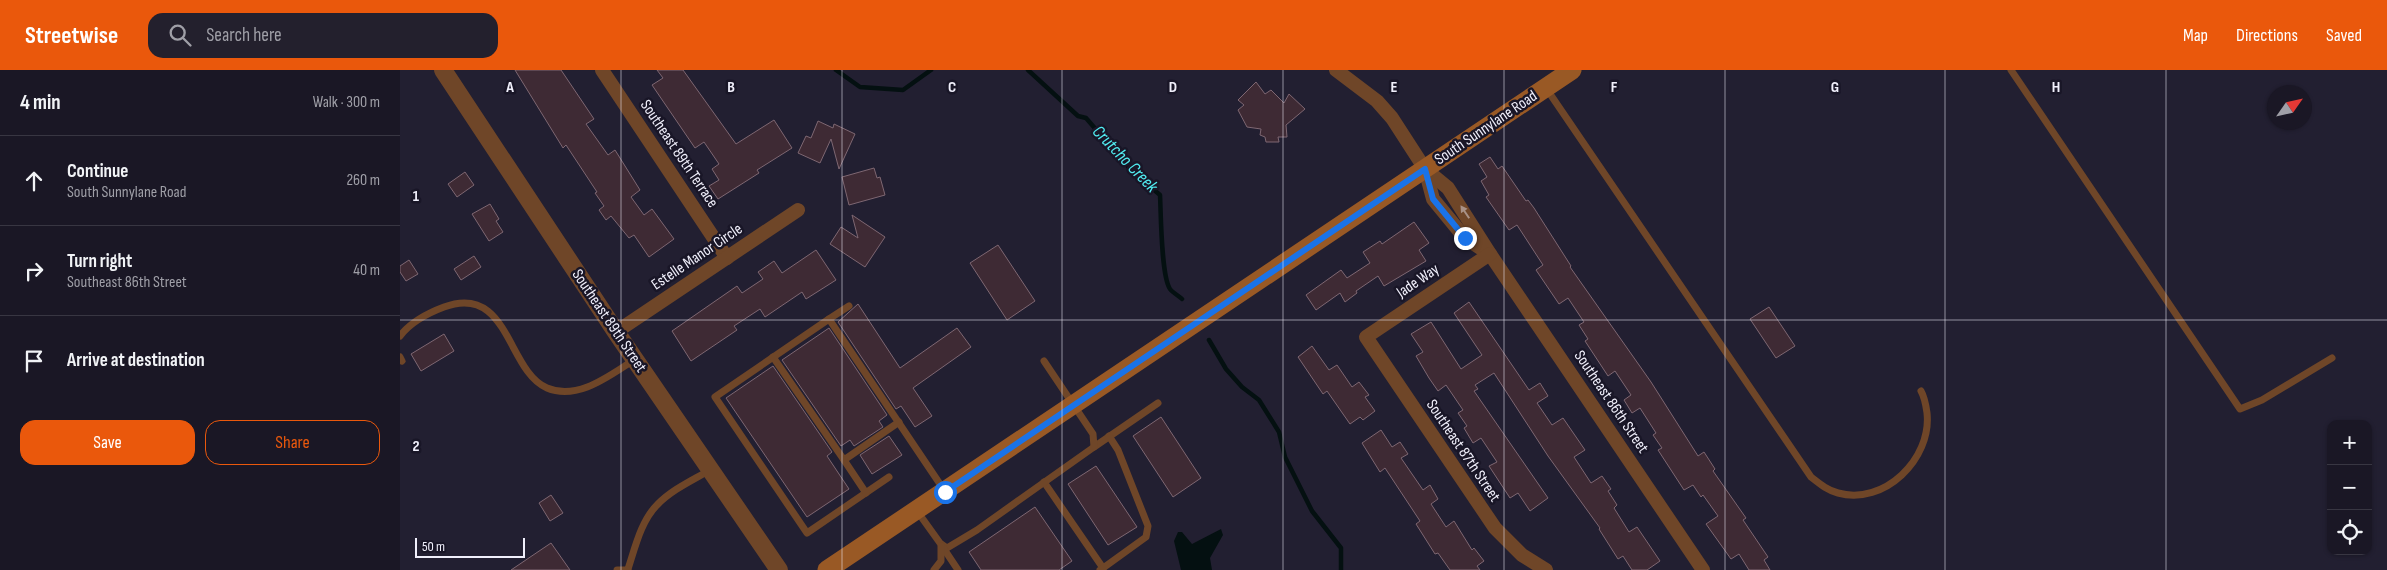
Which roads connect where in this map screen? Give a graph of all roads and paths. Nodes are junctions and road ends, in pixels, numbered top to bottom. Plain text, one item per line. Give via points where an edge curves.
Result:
1 (443, 70) edge
2 (602, 70) edge
3 (1336, 70) edge
4 (1572, 70) edge
5 (2011, 70) edge
6 (1546, 87) junction
7 (1425, 169) junction
8 (798, 210) dead end
9 (1490, 254) junction
10 (727, 258) junction
11 (849, 306) dead end
12 (829, 319) junction
13 (616, 332) junction
14 (400, 336) edge
15 (1366, 338) joint
16 (773, 357) junction
17 (2332, 358) dead end
18 (635, 360) junction
19 (1044, 362) dead end
20 (1921, 391) dead end
21 (1158, 404) dead end
22 (1074, 405) junction
23 (899, 422) junction
24 (1109, 436) junction
25 (1094, 447) junction
26 (844, 460) junction
27 (710, 470) junction
28 (889, 477) dead end
29 (1044, 482) junction
30 (945, 492) junction
31 (866, 493) junction
32 (916, 511) junction
33 (940, 543) junction
34 (1101, 569) edge
35 (617, 570) edge
36 (628, 570) edge
37 (780, 570) edge
38 (827, 570) edge
39 (934, 570) edge
40 (958, 570) edge
41 (1546, 570) edge
42 (1703, 570) edge

1 - 13 street, Southeast 89th Street
2 - 10 street, Southeast 89th Terrace
3 - 7 street, Southeast 86th Street via 1377,101
4 - 6 main road, South Sunnylane Road
5 - 17 lane via 2240,409 2262,400
6 - 7 main road, South Sunnylane Road
6 - 20 lane via 1811,477 1825,488 1839,493 1865,494 1897,479 1911,468 1926,439 1928,422
7 - 9 street, Southeast 86th Street via 1448,188
7 - 22 main road, South Sunnylane Road
8 - 10 street, Estelle Manor Circle
9 - 15 street, Jade Way
9 - 42 street, Southeast 86th Street
10 - 13 street, Estelle Manor Circle
11 - 12 lane
12 - 16 lane
12 - 23 lane
13 - 18 street, Southeast 89th Street
14 - 18 lane via 434,312 452,304 472,304 485,309 502,325 519,358 535,379 547,388 562,391 599,383
15 - 41 street, Southeast 87th Street via 1495,528 1522,555
16 - 26 lane
16 - 31 lane via 715,396 807,533
18 - 27 street, Southeast 89th Street
19 - 22 lane
21 - 24 lane
22 - 25 lane via 1093,434
22 - 30 main road, South Sunnylane Road
23 - 26 lane
23 - 30 lane
24 - 25 lane
24 - 34 lane via 1118,450 1148,526 1146,537
25 - 29 lane
26 - 31 lane
27 - 36 lane via 662,500 655,508 639,537
27 - 37 street, Southeast 89th Street
28 - 31 lane
29 - 33 lane via 947,548
29 - 34 lane
30 - 32 main road, South Sunnylane Road
32 - 33 lane
32 - 38 main road, South Sunnylane Road
33 - 39 lane via 940,561
33 - 40 lane
35 - 36 lane

